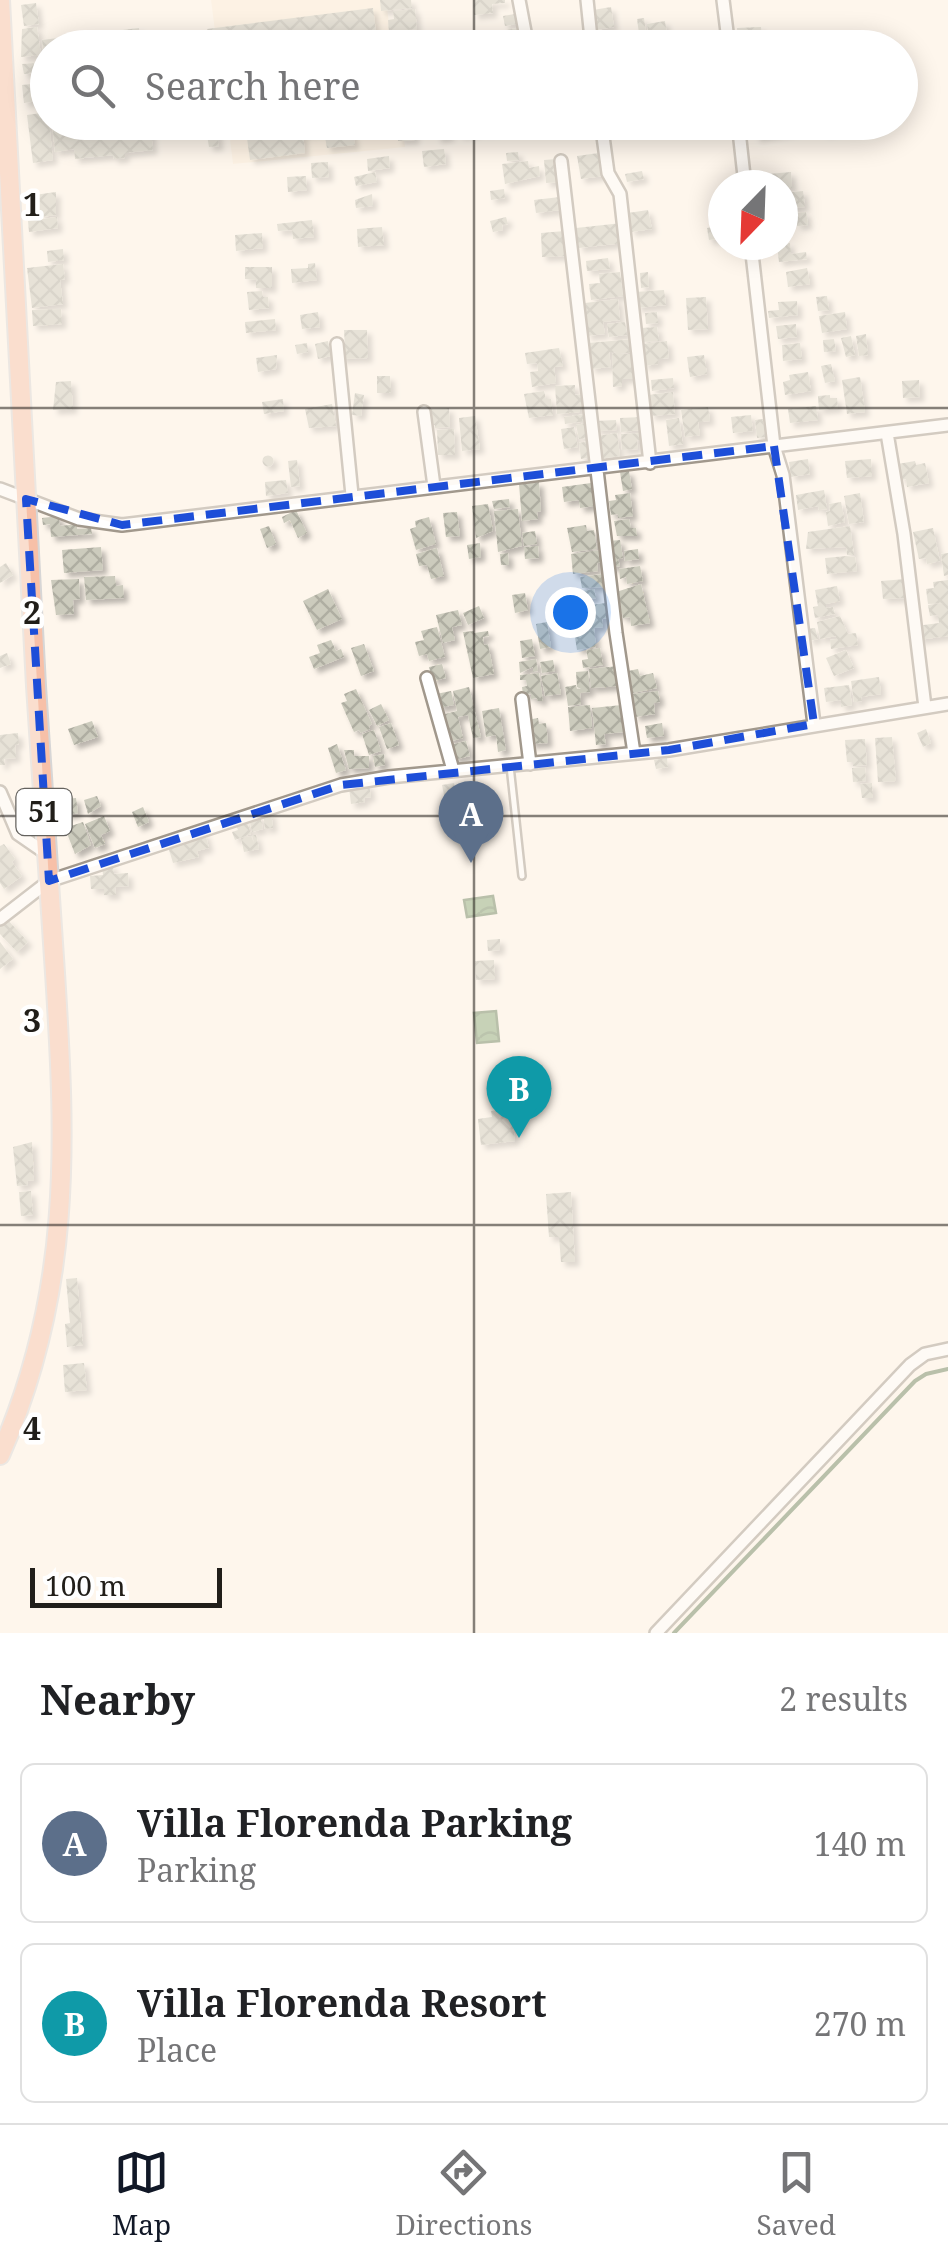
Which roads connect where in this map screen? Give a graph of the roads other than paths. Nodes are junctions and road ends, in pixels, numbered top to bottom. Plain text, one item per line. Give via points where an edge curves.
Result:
1 (0, 0) edge
2 (519, 0) edge
3 (587, 0) edge
4 (722, 0) edge
5 (525, 30) edge
6 (590, 30) edge
7 (726, 30) edge
8 (604, 140) edge
9 (740, 140) edge
10 (561, 161) dead end
11 (743, 170) edge
12 (753, 260) edge
13 (337, 344) dead end
14 (424, 412) dead end
15 (948, 425) edge
16 (887, 433) junction
17 (774, 446) junction
18 (650, 463) junction
19 (596, 470) junction
20 (434, 486) junction
21 (0, 489) edge
22 (352, 495) junction
23 (26, 499) junction
24 (427, 678) dead end
25 (522, 699) dead end
26 (948, 704) edge
27 (925, 707) junction
28 (814, 724) junction
29 (634, 753) junction
30 (530, 764) junction
31 (510, 766) junction
32 (453, 770) junction
33 (0, 792) edge
34 (47, 854) junction
35 (522, 876) dead end
36 (49, 881) junction
37 (0, 919) edge
38 (948, 1350) edge
39 (0, 1454) edge
40 (656, 1633) edge

1 - 23 highway, 51
2 - 5 street
3 - 6 street
4 - 7 street
8 - 18 street via 608,173 620,194
9 - 11 street
10 - 19 street
12 - 17 street
13 - 22 street
14 - 20 street
15 - 16 street
16 - 17 street
16 - 27 street
17 - 18 street
17 - 28 street
18 - 19 street
19 - 20 street
19 - 29 street
20 - 22 street
21 - 23 street
22 - 23 street via 122,525 79,519
23 - 34 highway, 51
24 - 32 street
25 - 30 street
26 - 27 street
27 - 28 street
28 - 29 street
29 - 30 street
30 - 31 street
31 - 32 street
31 - 35 lane
32 - 36 street via 341,785
33 - 34 street via 18,834
34 - 36 highway, 51
36 - 37 street
36 - 39 highway, 51 via 64,1118 60,1220 39,1346
38 - 40 street via 910,1366

